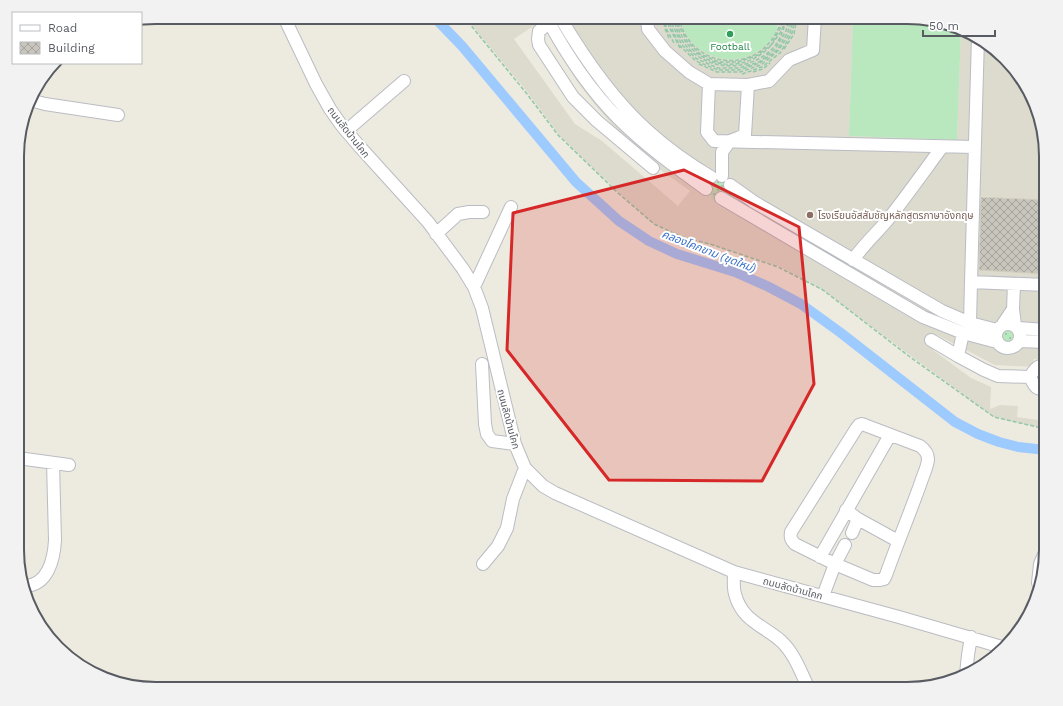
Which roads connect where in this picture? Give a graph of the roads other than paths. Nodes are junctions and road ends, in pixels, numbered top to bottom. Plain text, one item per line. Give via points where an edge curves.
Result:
1 (287, 24) edge
2 (547, 24) edge
3 (554, 24) edge
4 (557, 24) edge
5 (648, 24) edge
6 (815, 24) edge
7 (978, 44) edge
8 (404, 81) dead end
9 (744, 81) junction
10 (709, 84) junction
11 (36, 102) edge
12 (118, 115) dead end
13 (632, 130) junction
14 (346, 131) junction
15 (621, 141) junction
16 (714, 141) junction
17 (730, 141) junction
18 (942, 147) junction
19 (975, 147) junction
20 (722, 157) junction
21 (653, 168) dead end
22 (719, 178) junction
23 (706, 189) junction
24 (721, 198) junction
25 (511, 207) dead end
26 (482, 212) dead end
27 (436, 234) junction
28 (853, 260) junction
29 (971, 282) junction
30 (1014, 284) junction
31 (897, 285) junction
32 (1039, 285) edge
33 (474, 287) junction
34 (889, 297) junction
35 (970, 323) junction
36 (1006, 330) junction
37 (1039, 330) edge
38 (962, 333) junction
39 (931, 340) dead end
40 (1019, 341) junction
41 (1039, 342) edge
42 (958, 356) junction
43 (482, 364) dead end
44 (1039, 366) edge
45 (1030, 377) junction
46 (1039, 389) edge
47 (890, 434) junction
48 (515, 444) junction
49 (24, 459) edge
50 (53, 463) junction
51 (69, 465) dead end
52 (525, 468) junction
53 (846, 510) junction
54 (858, 519) junction
55 (852, 533) dead end
56 (898, 541) junction
57 (845, 545) dead end
58 (820, 557) junction
59 (483, 564) dead end
60 (835, 564) junction
61 (734, 572) junction
62 (29, 586) edge
63 (823, 596) junction
64 (971, 637) junction
65 (997, 646) edge
66 (967, 667) edge
67 (806, 682) edge

1 - 14 street, ถนนลัดบ้านโคก via 316,84
2 - 15 street via 539,31 539,45 573,96
3 - 13 street via 575,67 596,95
4 - 22 street via 649,132 676,153
5 - 10 street via 648,30 665,51 689,72
6 - 9 street via 813,50 789,60 769,81
7 - 19 street
8 - 14 street
9 - 10 street
9 - 17 street via 745,134
10 - 16 street via 707,132
11 - 12 street
13 - 15 street
13 - 23 street via 671,164
14 - 27 street, ถนนลัดบ้านโคก
15 - 21 street
16 - 17 street
16 - 20 street
17 - 18 street
17 - 20 street
18 - 19 street
18 - 28 street via 880,229
19 - 29 street
20 - 22 street
22 - 23 street via 708,180
22 - 24 street via 728,193
22 - 28 street via 754,202
23 - 24 street via 713,198
24 - 34 street
25 - 33 street
26 - 27 street via 458,214
27 - 33 street, ถนนลัดบ้านโคก
28 - 31 street
29 - 30 street
29 - 35 street
30 - 32 street
30 - 36 street via 1013,309
31 - 34 street
31 - 35 street via 942,311
33 - 48 street, ถนนลัดบ้านโคก via 482,308
34 - 38 street via 923,317
35 - 36 street
36 - 37 street
36 - 38 street
36 - 40 street via 1020,334
36 - 40 street via 1000,346 1011,348
38 - 42 street
39 - 42 street
40 - 41 street
42 - 45 street via 998,376
43 - 48 street via 487,434 492,441
44 - 45 street via 1034,369
45 - 46 street via 1034,386
47 - 53 street
47 - 56 street via 920,446 928,459
47 - 58 street via 866,425 859,426 791,532 791,540 795,544
48 - 52 street, ถนนลัดบ้านโคก
49 - 50 street
50 - 51 street
50 - 62 street via 54,550 50,569 41,581
52 - 59 street via 513,499 507,528 498,546
52 - 61 street, ถนนลัดบ้านโคก via 543,486 555,492
53 - 54 street
53 - 58 street
54 - 55 street
54 - 56 street
56 - 60 street via 884,579 873,580
57 - 60 street
58 - 60 street
60 - 63 street
61 - 63 street, ถนนลัดบ้านโคก
61 - 67 street via 735,593 740,606 748,618 781,641 792,653
63 - 64 street, ถนนลัดบ้านโคก
64 - 65 street, ถนนลัดบ้านโคก
64 - 66 street

